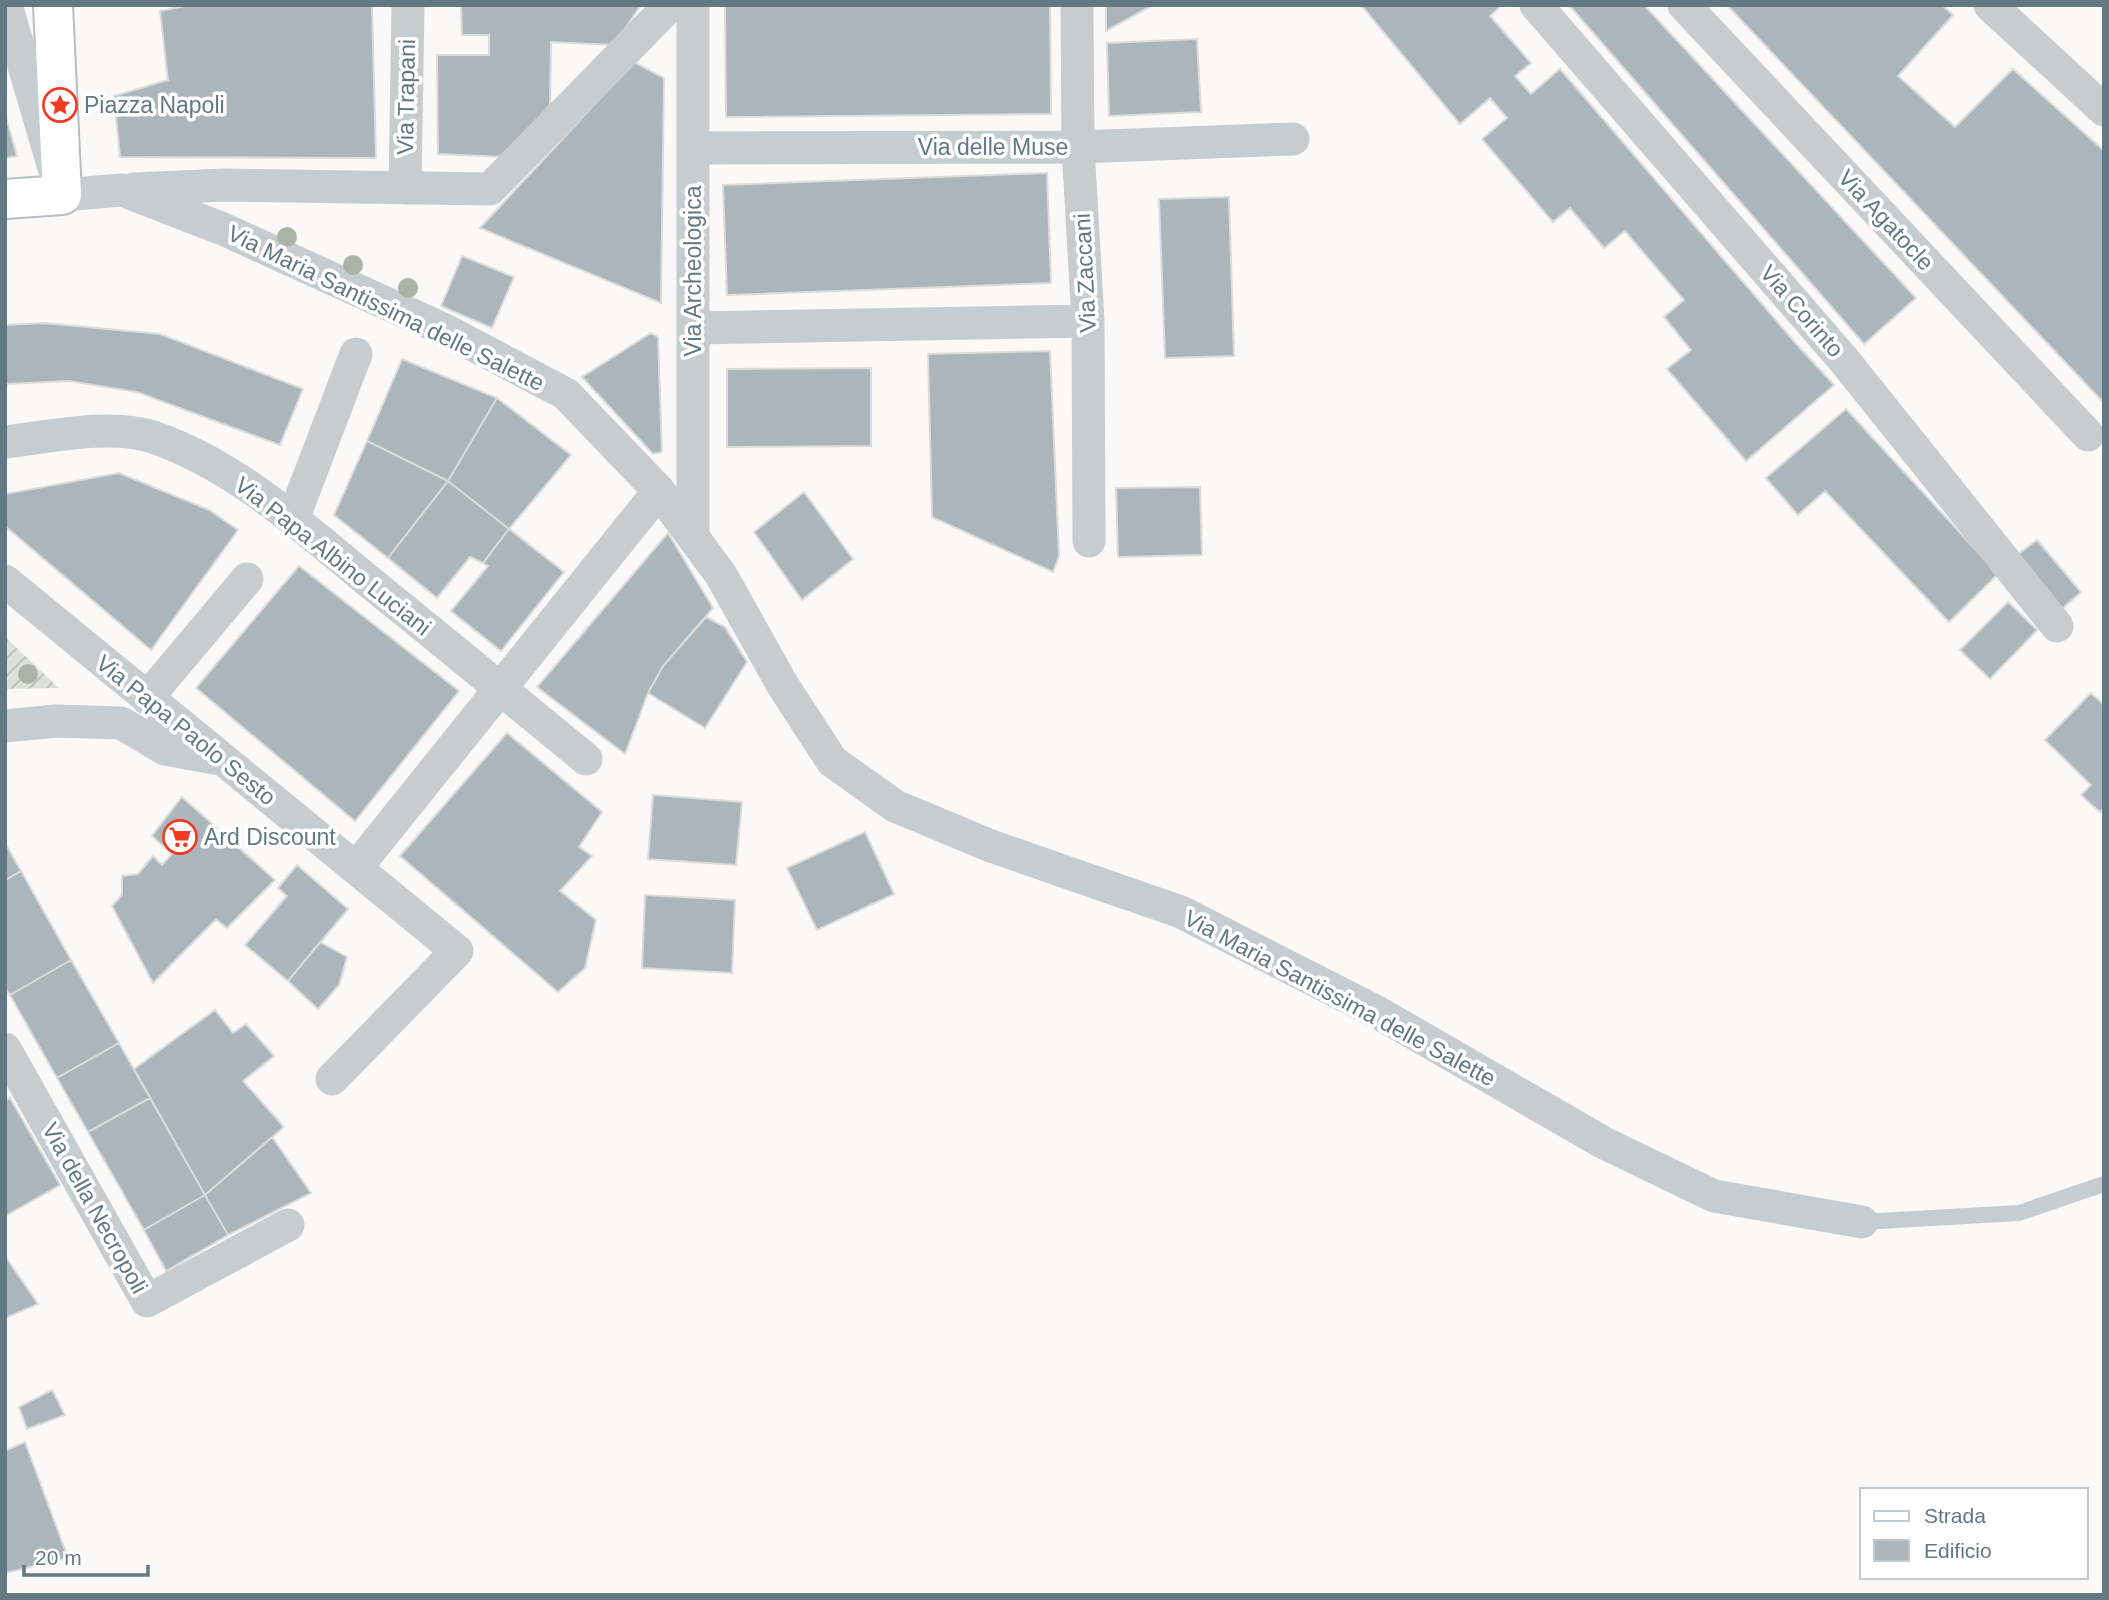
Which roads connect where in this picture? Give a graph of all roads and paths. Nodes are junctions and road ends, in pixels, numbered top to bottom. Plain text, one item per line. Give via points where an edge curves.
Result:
1 (53, 5) edge
2 (408, 5) edge
3 (670, 5) edge
4 (693, 5) edge
5 (1077, 5) edge
6 (1536, 5) edge
7 (1685, 5) edge
8 (1990, 5) edge
9 (7, 17) edge
10 (2104, 110) edge
11 (1293, 139) dead end
12 (1078, 147) junction
13 (693, 148) junction
14 (405, 188) junction
15 (122, 190) junction
16 (62, 195) junction
17 (5, 199) edge
18 (1088, 321) junction
19 (694, 328) junction
20 (356, 354) dead end
21 (2088, 435) dead end
22 (5, 442) edge
23 (659, 491) junction
24 (293, 519) junction
25 (693, 537) junction
26 (1090, 541) dead end
27 (247, 579) dead end
28 (5, 581) edge
29 (2057, 626) dead end
30 (500, 689) junction
31 (146, 698) junction
32 (5, 726) edge
33 (222, 759) junction
34 (586, 759) dead end
35 (356, 868) junction
36 (5, 1049) edge
37 (332, 1079) dead end
38 (2104, 1184) edge
39 (1863, 1222) joint
40 (288, 1225) dead end

1 - 16 street
2 - 14 street, Via Trapani
3 - 14 street via 490,189
4 - 13 street, Via Archeologica
5 - 12 street, Via Zaccani
6 - 29 street, Via Corinto via 1843,359
7 - 21 street, Via Agatocle
8 - 10 street
9 - 16 street
11 - 12 street, Via delle Muse
12 - 13 street, Via delle Muse
12 - 18 street, Via Zaccani
13 - 19 street, Via Archeologica
14 - 15 street via 225,185
15 - 16 street, Via Maria Santissima delle Salette
15 - 23 street, Via Maria Santissima delle Salette via 223,229 445,330 566,394
16 - 17 street, Via Maria Santissima delle Salette
18 - 19 street
18 - 26 street, Via Zaccani
19 - 25 street, Via Archeologica
20 - 24 street
22 - 24 street, Via Papa Albino Luciani via 118,431 151,437 234,478
23 - 25 street, Via Maria Santissima delle Salette
23 - 30 street
24 - 30 street, Via Papa Albino Luciani
25 - 39 street, Via Maria Santissima delle Salette via 721,575 832,761 895,806 991,846 1181,912 1377,1012 1604,1143 1714,1196
27 - 31 street
28 - 31 street, Via Papa Paolo Sesto
30 - 34 street, Via Papa Albino Luciani
30 - 35 street
31 - 33 street, Via Papa Paolo Sesto
32 - 33 street via 121,723 165,749
33 - 35 street, Via Papa Paolo Sesto
35 - 37 street, Via Papa Paolo Sesto via 457,951
36 - 40 street, Via della Necropoli via 147,1301
38 - 39 lane via 2019,1213

